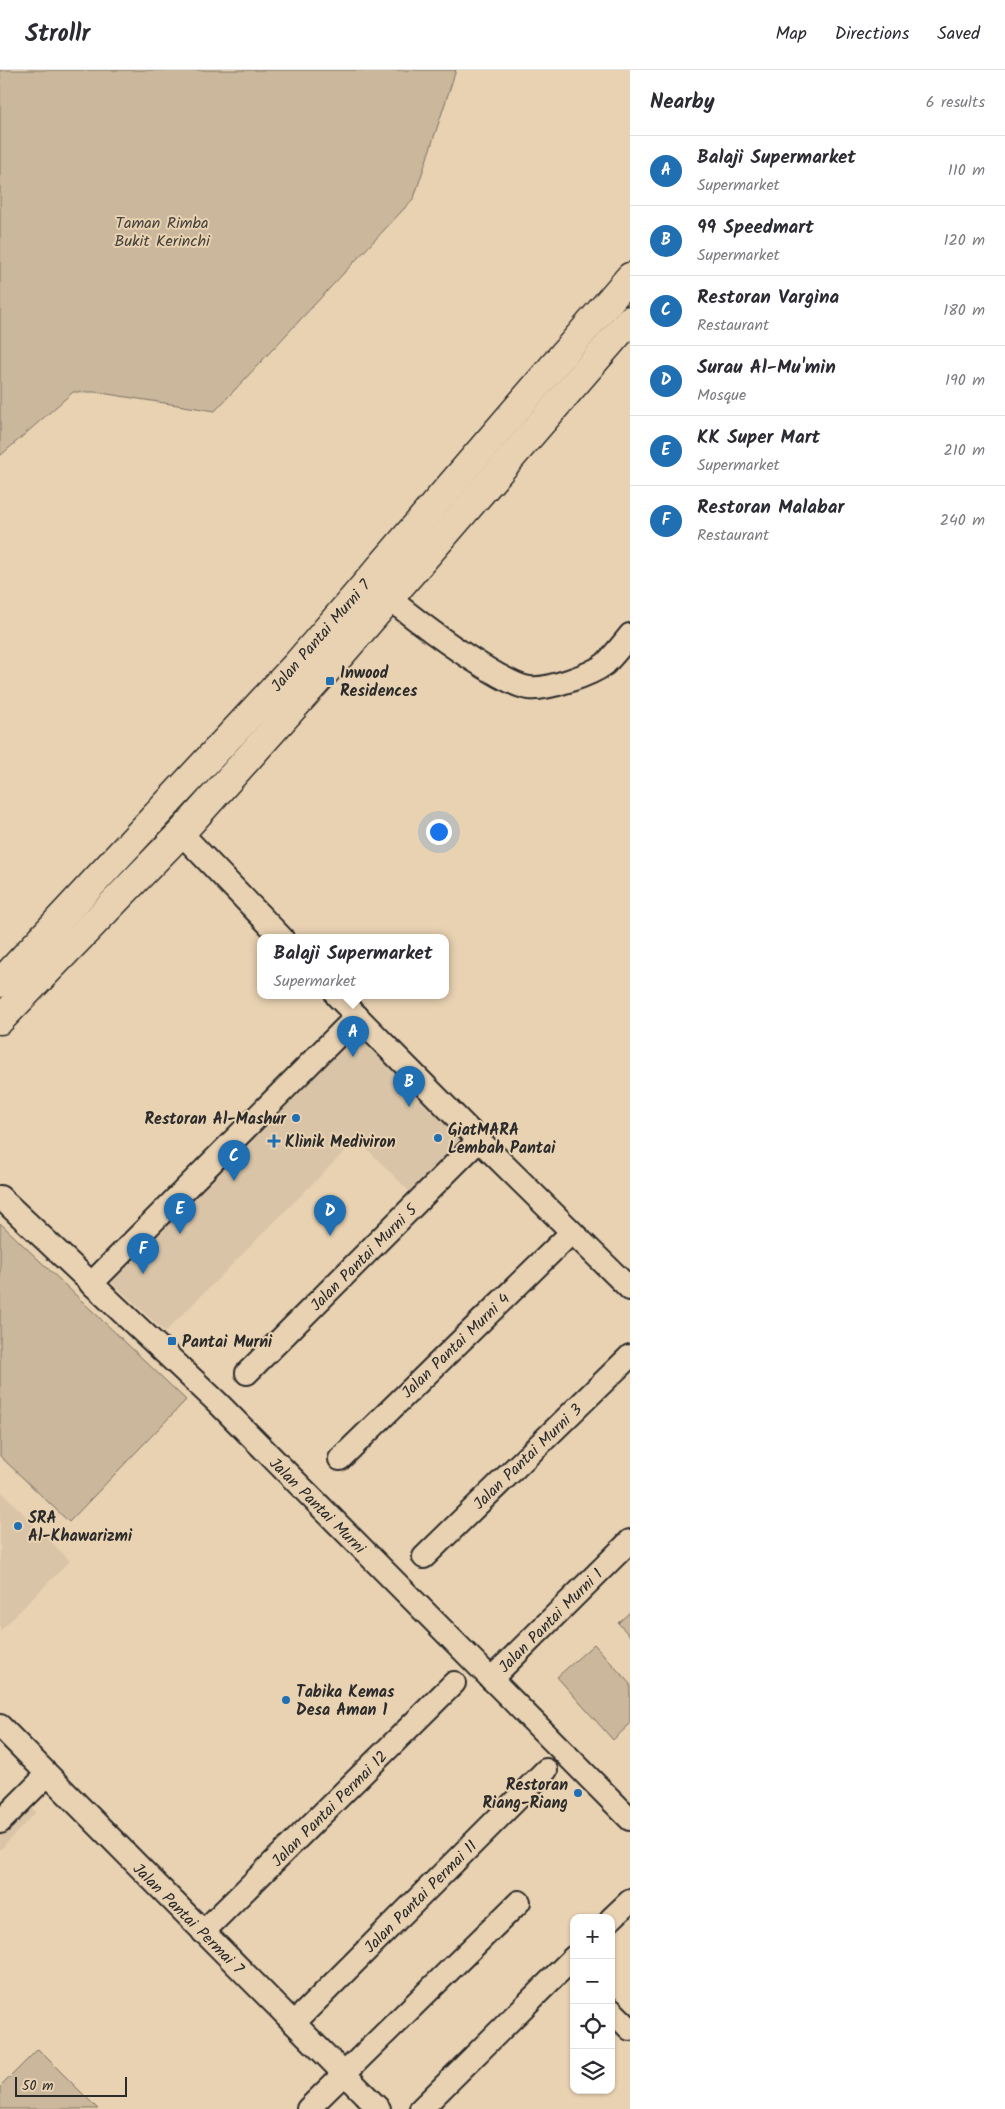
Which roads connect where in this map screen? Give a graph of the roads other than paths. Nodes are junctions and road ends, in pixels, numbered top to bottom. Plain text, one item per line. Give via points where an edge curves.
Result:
1 (630, 277) edge
2 (630, 320) edge
3 (389, 598) junction
4 (630, 635) edge
5 (181, 833) junction
6 (278, 934) edge
7 (0, 983) edge
8 (340, 999) edge
9 (357, 1016) junction
10 (0, 1020) edge
11 (478, 1140) junction
12 (0, 1197) edge
13 (572, 1232) junction
14 (91, 1284) junction
15 (630, 1289) edge
16 (630, 1356) edge
17 (246, 1374) dead end
18 (340, 1459) dead end
19 (630, 1541) edge
20 (424, 1557) dead end
21 (491, 1679) junction
22 (454, 1683) dead end
23 (0, 1726) edge
24 (546, 1770) dead end
25 (47, 1774) junction
26 (630, 1819) edge
27 (0, 1822) edge
28 (630, 1901) edge
29 (519, 1902) dead end
30 (615, 1915) edge
31 (203, 1932) junction
32 (570, 1966) edge
33 (615, 2014) edge
34 (294, 2023) junction
35 (630, 2029) edge
36 (344, 2073) junction
37 (308, 2109) edge
38 (380, 2109) edge
39 (421, 2109) edge

1 - 7 main road, Jalan Pantai Murni 7 via 297,664
2 - 3 main road, Jalan Pantai Murni 7
3 - 4 street via 475,662 509,681 530,688 584,676 604,664
3 - 5 main road, Jalan Pantai Murni 7
5 - 6 street
5 - 10 main road, Jalan Pantai Murni 7
8 - 9 street
9 - 11 street
9 - 14 street
11 - 13 street
11 - 17 street, Jalan Pantai Murni 5
12 - 14 street, Jalan Pantai Murni
13 - 15 street
13 - 18 street, Jalan Pantai Murni 4
14 - 21 street, Jalan Pantai Murni via 218,1404
16 - 20 street, Jalan Pantai Murni 3
19 - 21 street, Jalan Pantai Murni 1
21 - 26 street, Jalan Pantai Murni
22 - 31 street, Jalan Pantai Permai 12
23 - 25 street, Jalan Pantai Permai 7
24 - 34 street, Jalan Pantai Permai 11
25 - 27 street
25 - 31 street, Jalan Pantai Permai 7
28 - 30 street
29 - 36 street
31 - 34 street, Jalan Pantai Permai 7
32 - 39 street
33 - 35 street
34 - 36 street, Jalan Pantai Permai 7
36 - 37 street
36 - 38 street, Jalan Pantai Permai 7

